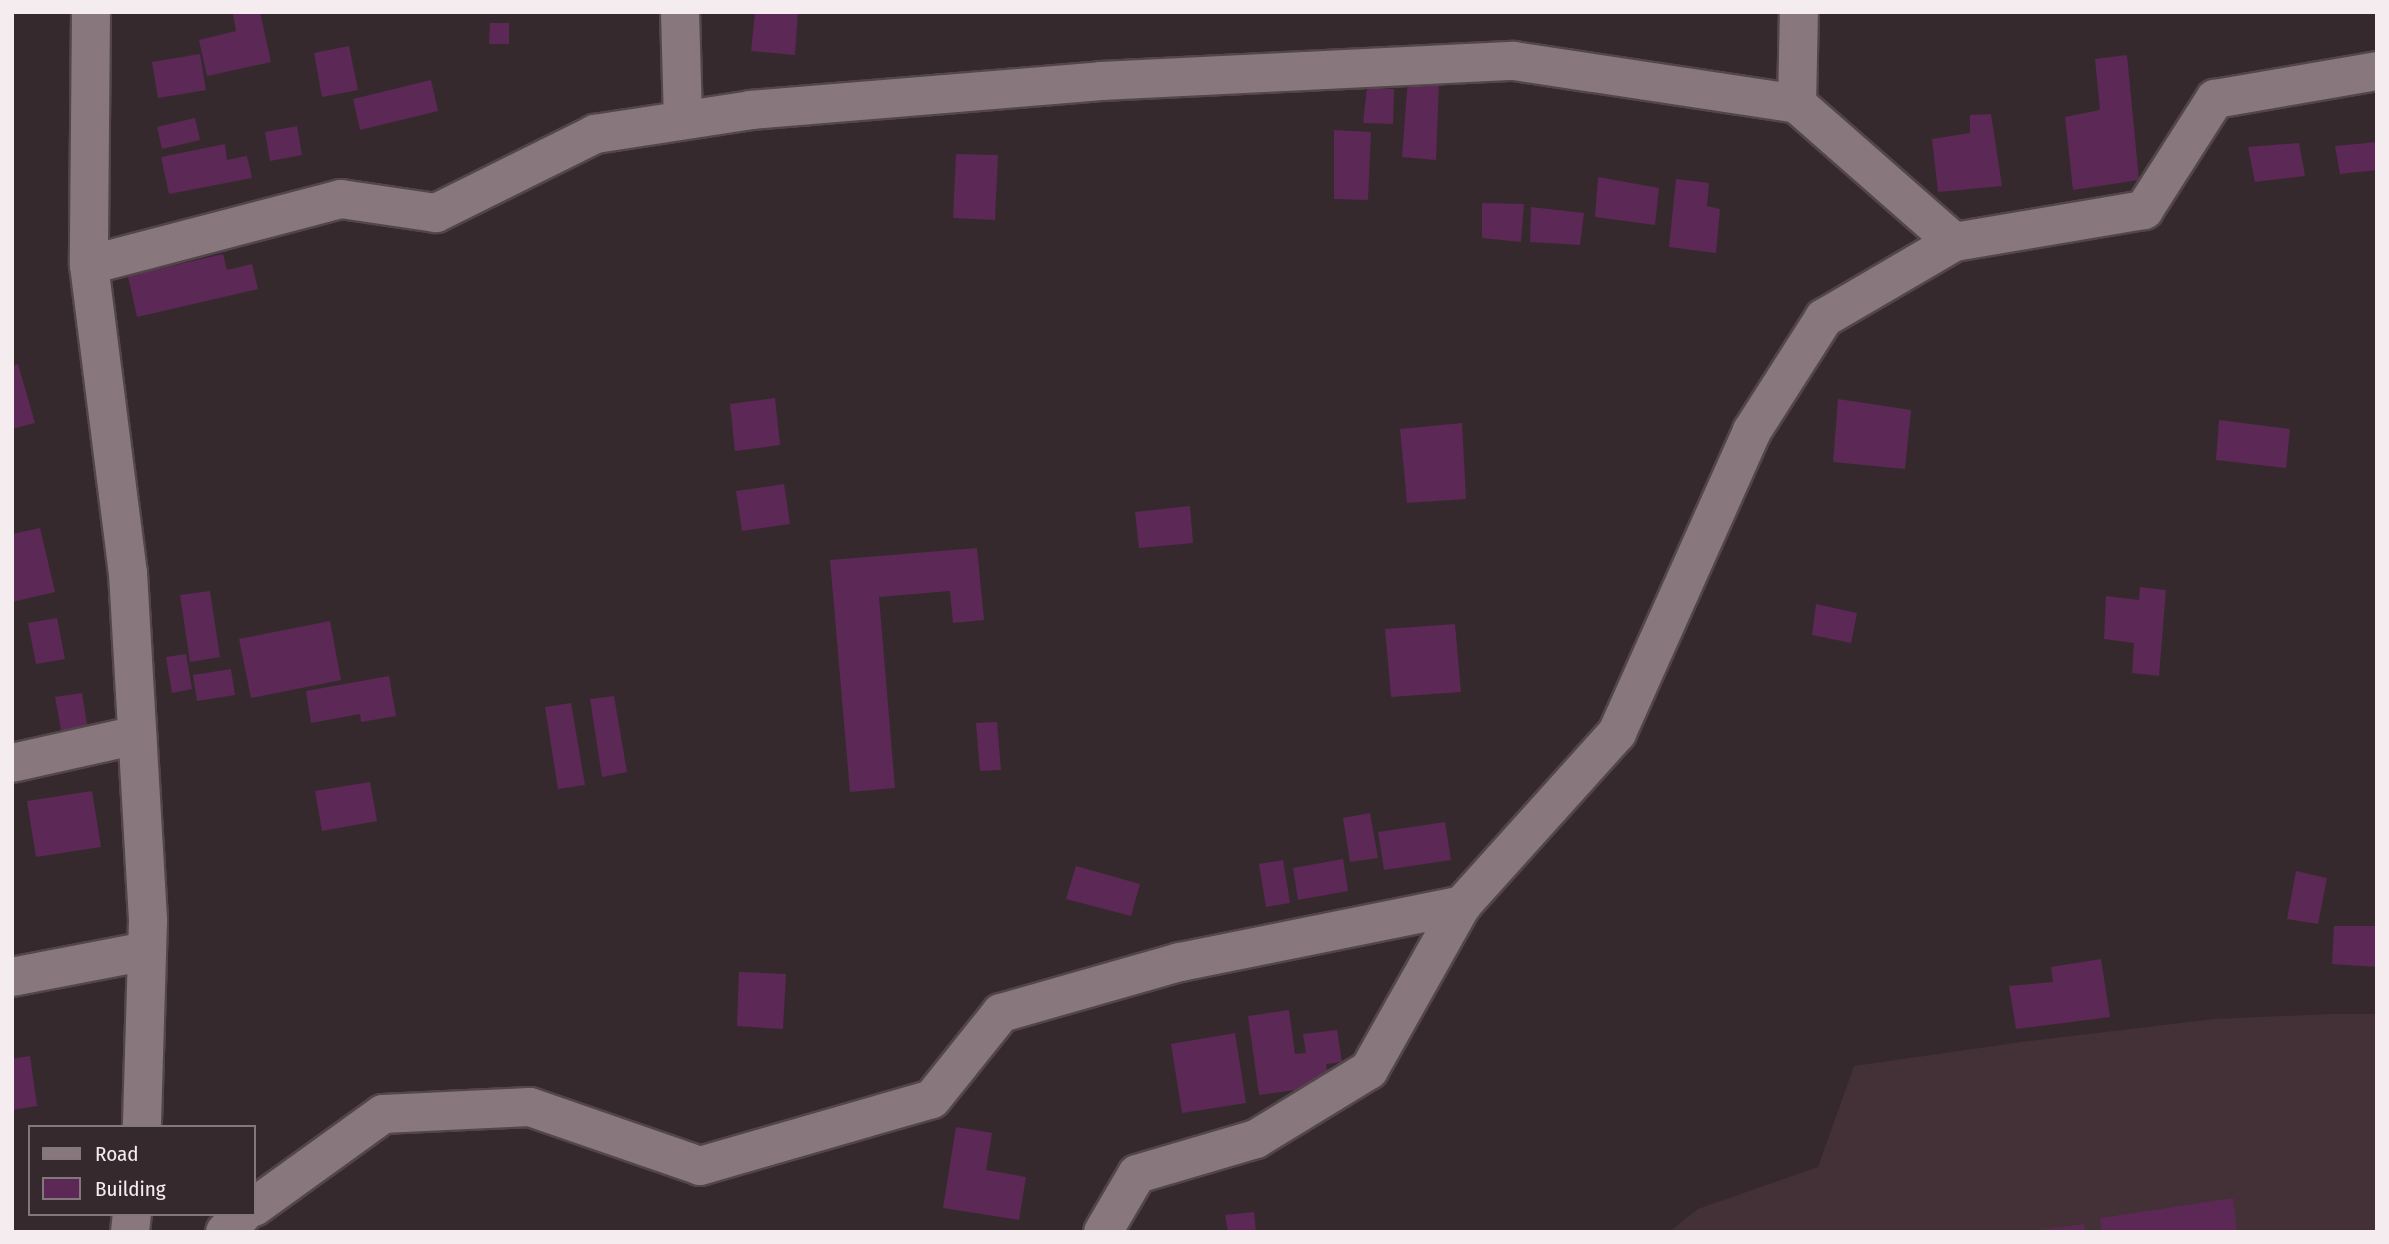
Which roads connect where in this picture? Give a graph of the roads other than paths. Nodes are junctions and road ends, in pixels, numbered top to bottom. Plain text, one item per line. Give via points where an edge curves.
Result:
1 (680, 12) edge
2 (1799, 12) edge
3 (101, 18) edge
4 (2377, 71) edge
5 (1797, 104) junction
6 (683, 120) junction
7 (1954, 242) junction
8 (89, 265) junction
9 (137, 735) junction
10 (12, 763) edge
11 (1462, 905) junction
12 (147, 951) junction
13 (12, 977) edge
14 (142, 1125) edge
15 (256, 1206) edge
16 (241, 1216) edge
17 (225, 1232) edge
18 (1103, 1232) edge

1 - 6 street
2 - 5 street
3 - 8 street
4 - 7 street via 2215,99 2144,210
5 - 6 street via 1514,61 1101,81 751,110
5 - 7 street
6 - 8 street via 595,134 436,213 341,199
7 - 11 street via 1824,318 1752,431 1617,733
8 - 9 street via 128,573
9 - 10 street
9 - 12 street
11 - 15 street via 1181,962 1001,1013 932,1099 700,1166 530,1107 383,1114
11 - 18 street via 1369,1070 1256,1139 1137,1174
12 - 13 street
12 - 14 street
16 - 17 street

